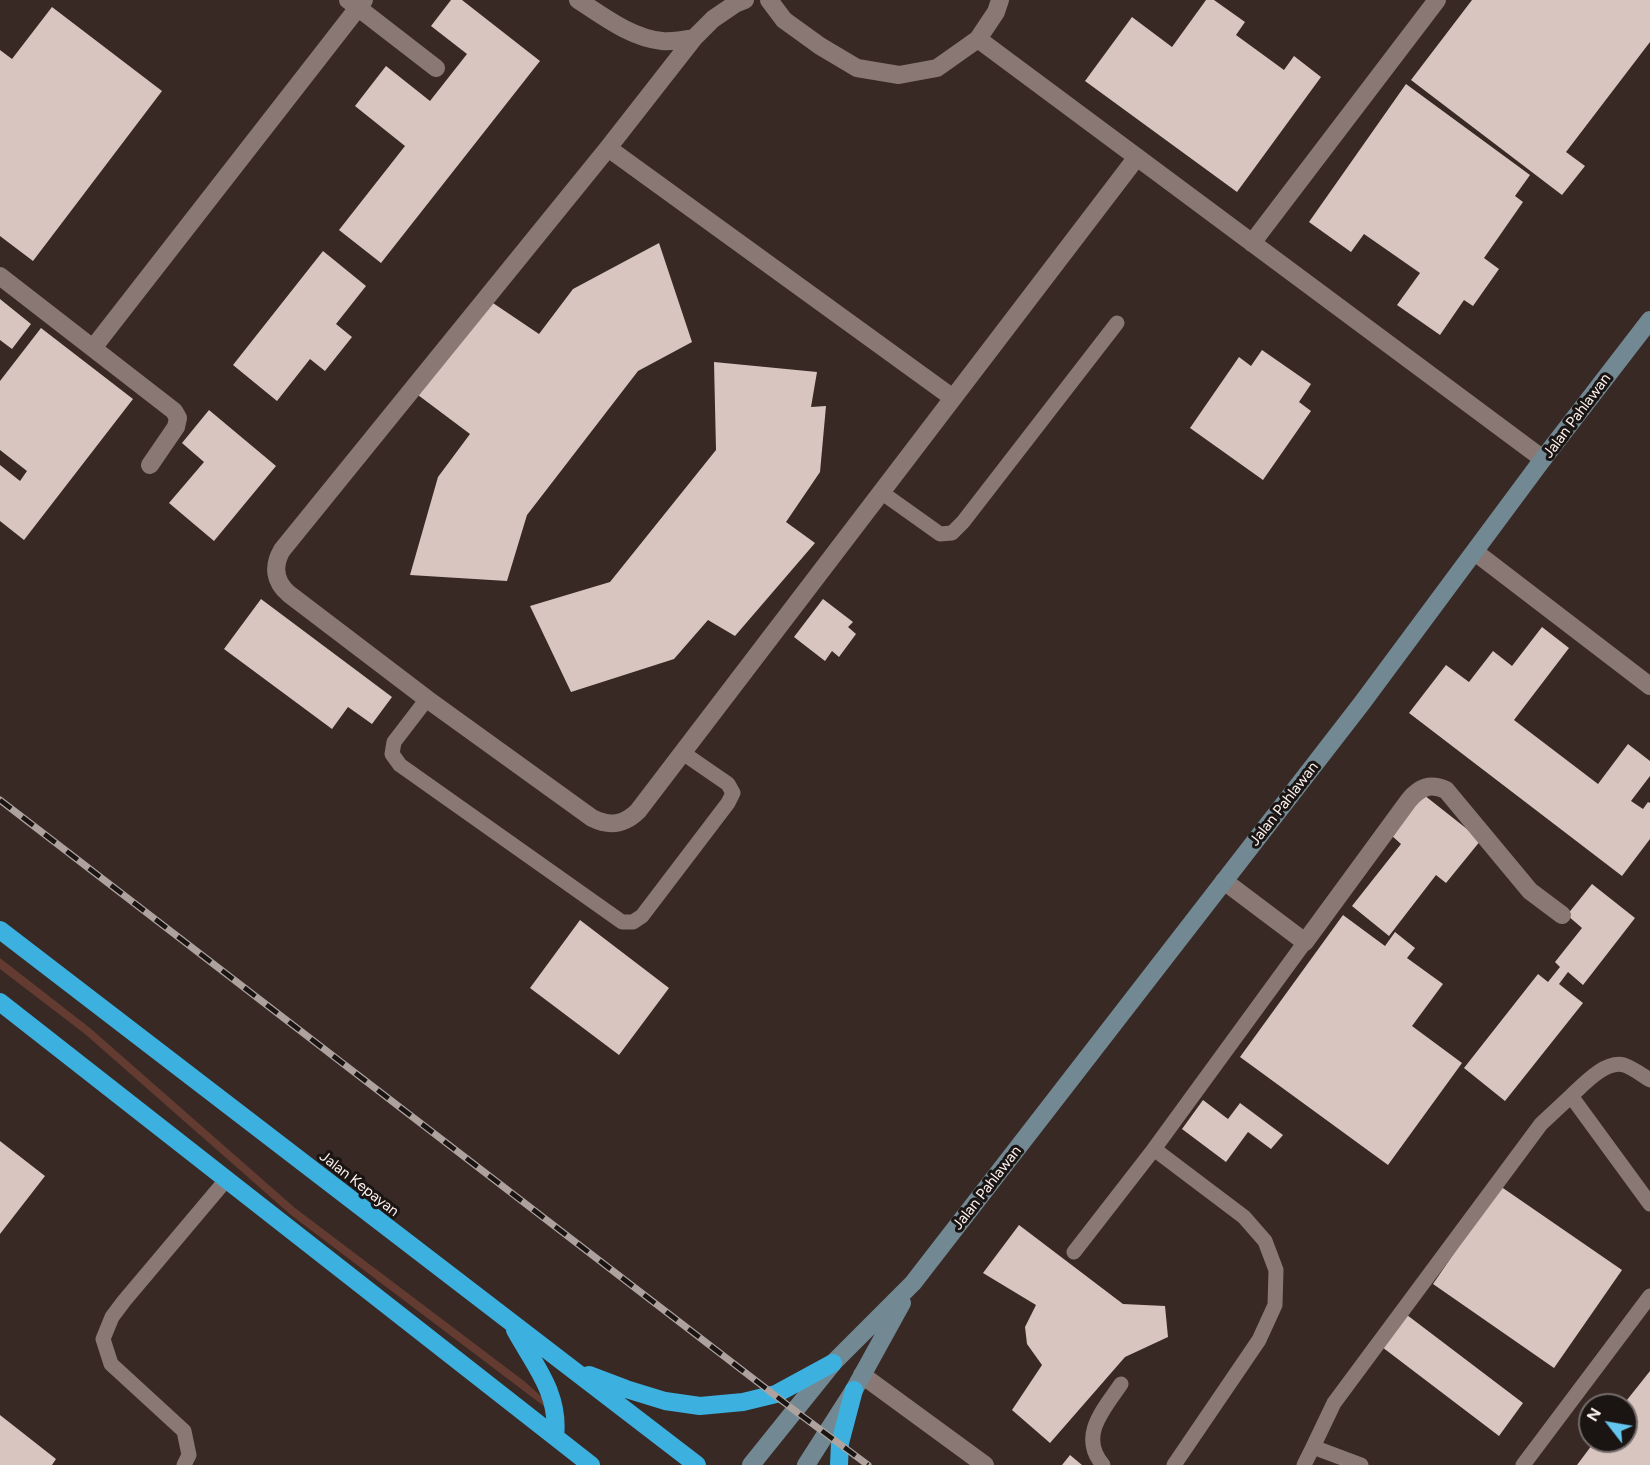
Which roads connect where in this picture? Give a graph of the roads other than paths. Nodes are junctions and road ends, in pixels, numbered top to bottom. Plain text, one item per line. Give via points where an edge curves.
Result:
1 (578, 0) edge
2 (745, 0) edge
3 (770, 0) edge
4 (1000, 0) edge
5 (1437, 0) edge
6 (357, 3) edge
7 (694, 38) junction
8 (978, 39) junction
9 (436, 68) dead end
10 (608, 147) junction
11 (1137, 157) junction
12 (1252, 243) junction
13 (0, 276) edge
14 (1650, 320) edge
15 (1117, 323) dead end
16 (93, 348) junction
17 (953, 398) junction
18 (1543, 459) junction
19 (150, 465) dead end
20 (881, 492) junction
21 (1475, 552) junction
22 (1650, 686) edge
23 (427, 699) junction
24 (683, 753) junction
25 (1224, 881) junction
26 (1562, 915) dead end
27 (0, 930) edge
28 (1305, 942) junction
29 (0, 1002) edge
30 (1650, 1080) edge
31 (1570, 1096) junction
32 (1154, 1149) junction
33 (226, 1180) junction
34 (1650, 1204) edge
35 (1074, 1252) dead end
36 (913, 1283) junction
37 (1650, 1296) edge
38 (511, 1324) junction
39 (832, 1363) junction
40 (568, 1366) junction
41 (858, 1383) junction
42 (1121, 1384) dead end
43 (555, 1437) junction
44 (1313, 1448) junction
45 (184, 1465) edge
46 (591, 1465) edge
47 (697, 1465) edge
48 (751, 1465) edge
49 (806, 1465) edge
50 (839, 1465) edge
51 (985, 1465) edge
52 (1103, 1465) edge
53 (1174, 1465) edge
54 (1304, 1465) edge
55 (1361, 1465) edge
56 (1523, 1465) edge

1 - 7 street via 614,23 659,41
2 - 7 street via 713,19
3 - 8 street via 784,20 857,68 899,75 937,68
4 - 8 street
5 - 12 street
6 - 9 street
6 - 16 street
7 - 10 street
8 - 11 street
10 - 17 street
10 - 23 street via 278,557 275,573 282,588
11 - 12 street
11 - 17 street
12 - 18 street
13 - 16 street
14 - 18 street, Jalan Pahlawan
15 - 20 lane via 952,533 940,534
16 - 19 street via 178,418
17 - 20 street
18 - 21 street, Jalan Pahlawan
20 - 24 street
21 - 22 street
21 - 25 street, Jalan Pahlawan
23 - 24 street via 602,823 623,823 639,812
23 - 24 lane via 394,742 392,754 400,765 622,922 633,922 642,916 733,793 728,784
25 - 28 street
25 - 36 street, Jalan Pahlawan
26 - 28 street via 1530,891 1446,790 1427,786 1409,800
27 - 38 highway, Jalan Kepayan
28 - 32 lane
29 - 33 highway
30 - 31 lane via 1618,1064 1602,1071
31 - 34 lane
31 - 44 lane via 1541,1124 1335,1403
32 - 35 lane
32 - 53 lane via 1244,1217 1265,1241 1276,1270 1275,1305 1259,1340
33 - 43 highway
33 - 45 lane via 124,1301 112,1317 104,1339 111,1364 184,1431 189,1455
36 - 39 street, Jalan Pahlawan
36 - 41 street, Jalan Pahlawan
37 - 56 lane
38 - 40 highway, Jalan Kepayan
38 - 43 highway via 553,1398
39 - 40 highway via 776,1394 700,1406 645,1395
39 - 48 street, Jalan Pahlawan
40 - 47 highway, Jalan Kepayan
41 - 49 street, Jalan Pahlawan
41 - 50 highway via 840,1443
41 - 51 street
42 - 52 lane via 1093,1430 1093,1451
43 - 46 highway
44 - 54 lane
44 - 55 lane

